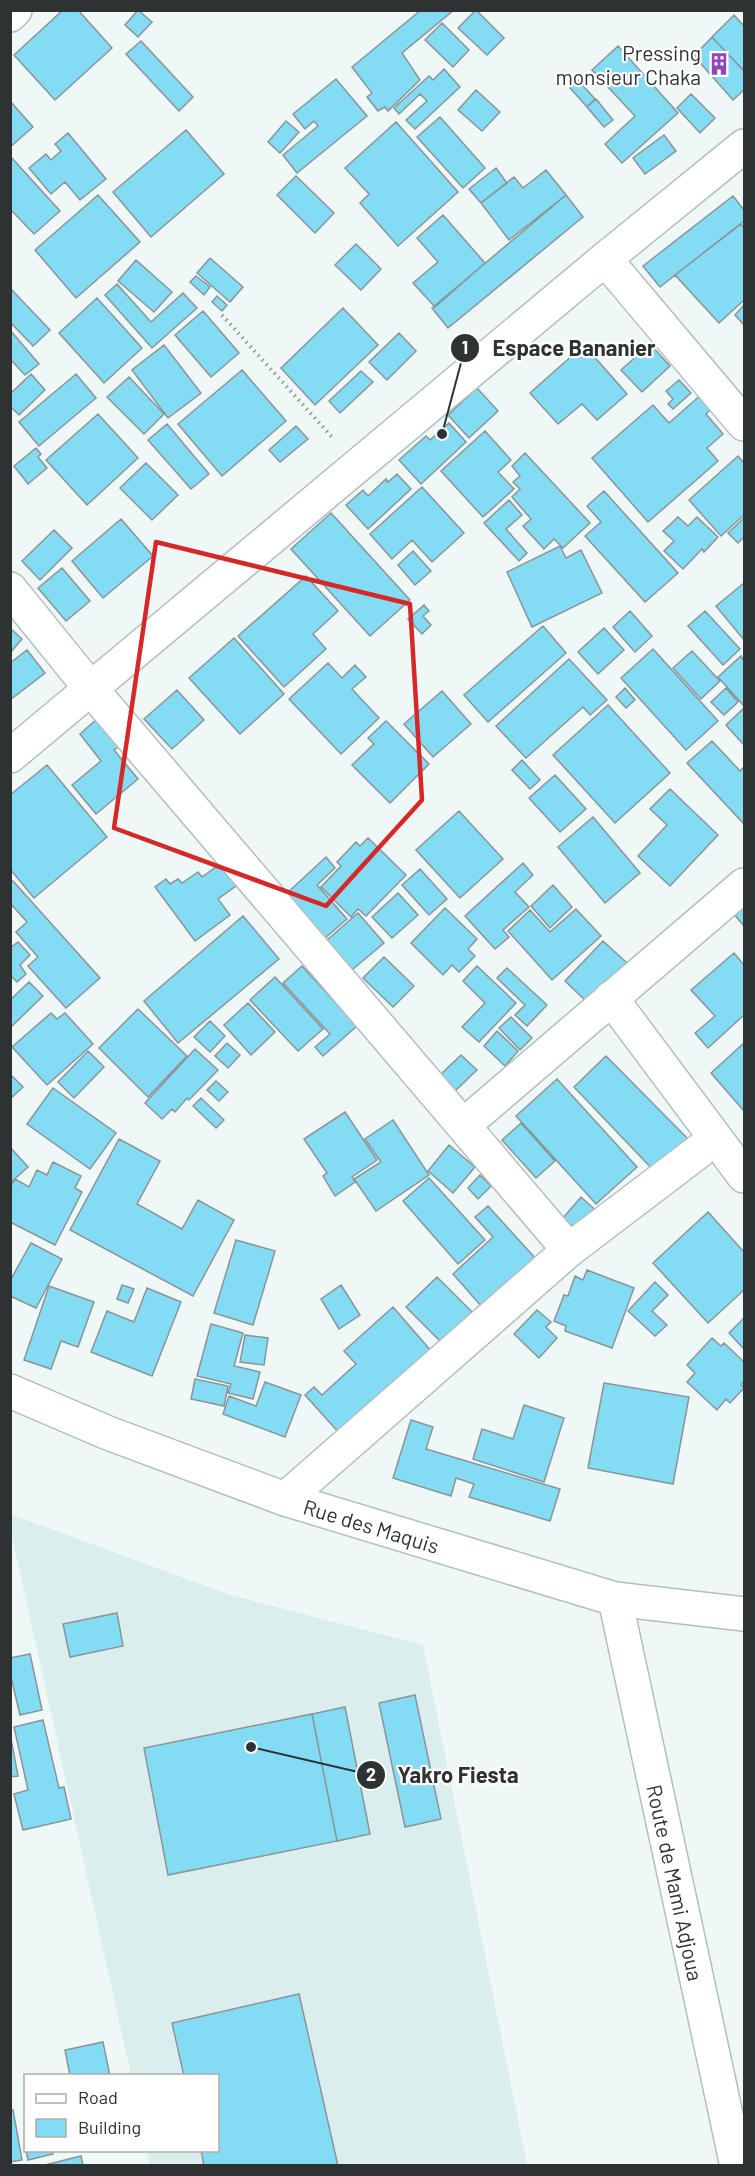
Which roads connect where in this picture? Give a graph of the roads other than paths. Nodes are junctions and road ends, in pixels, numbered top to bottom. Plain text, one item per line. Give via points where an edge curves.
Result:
1 (15, 10) edge
2 (10, 15) edge
3 (744, 146) edge
4 (605, 259) junction
5 (744, 424) edge
6 (10, 589) edge
7 (91, 689) junction
8 (10, 756) edge
9 (744, 885) edge
10 (611, 998) junction
11 (464, 1125) junction
12 (715, 1139) junction
13 (744, 1176) edge
14 (569, 1250) junction
15 (10, 1391) edge
16 (285, 1499) junction
17 (615, 1599) junction
18 (744, 1614) edge
19 (737, 2166) edge

1 - 2 street
3 - 4 street
4 - 5 street
4 - 7 street
6 - 7 street
7 - 8 street
7 - 11 street
9 - 10 street
10 - 11 street
10 - 12 street
11 - 14 street
12 - 13 street
12 - 14 street
14 - 16 street
15 - 16 street, Rue des Maquis via 108,1433
16 - 17 street, Rue des Maquis
17 - 18 street, Rue des Maquis
17 - 19 street, Route de Mami Adjoua

